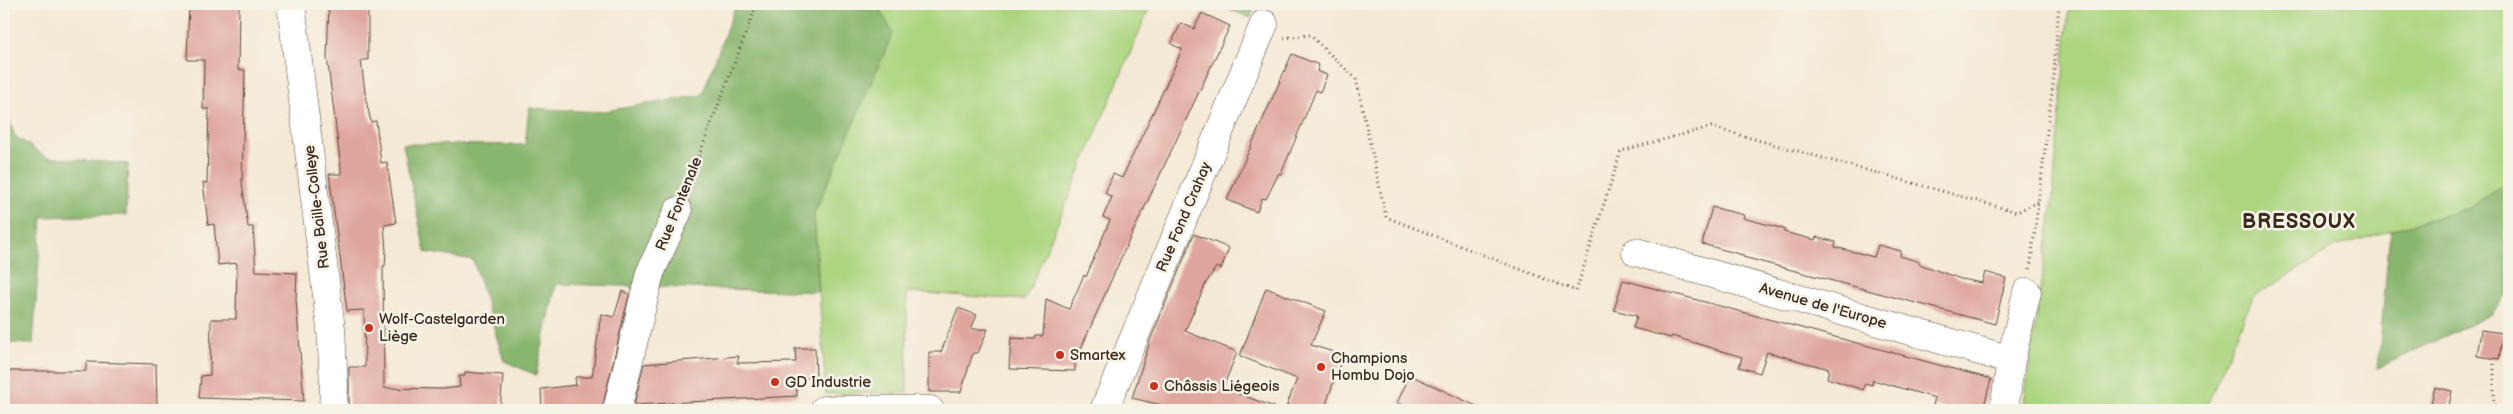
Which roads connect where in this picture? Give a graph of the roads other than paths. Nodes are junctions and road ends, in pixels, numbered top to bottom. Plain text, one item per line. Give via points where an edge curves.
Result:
1 (292, 4) edge
2 (1273, 31) road end
3 (678, 210) road end
4 (1636, 252) dead end
5 (2027, 292) road end
6 (2010, 360) junction
7 (333, 410) edge
8 (617, 410) edge
9 (824, 410) edge
10 (919, 410) edge
11 (930, 410) edge
12 (1104, 410) edge
13 (2004, 410) edge

1 - 7 street, Rue Baille-Colleye via 331,329
2 - 12 street, Rue Fond Crahay
3 - 8 street, Rue Fontenale via 650,273
4 - 6 street, Avenue de l'Europe
5 - 6 street
6 - 13 street
9 - 10 street
10 - 11 street

